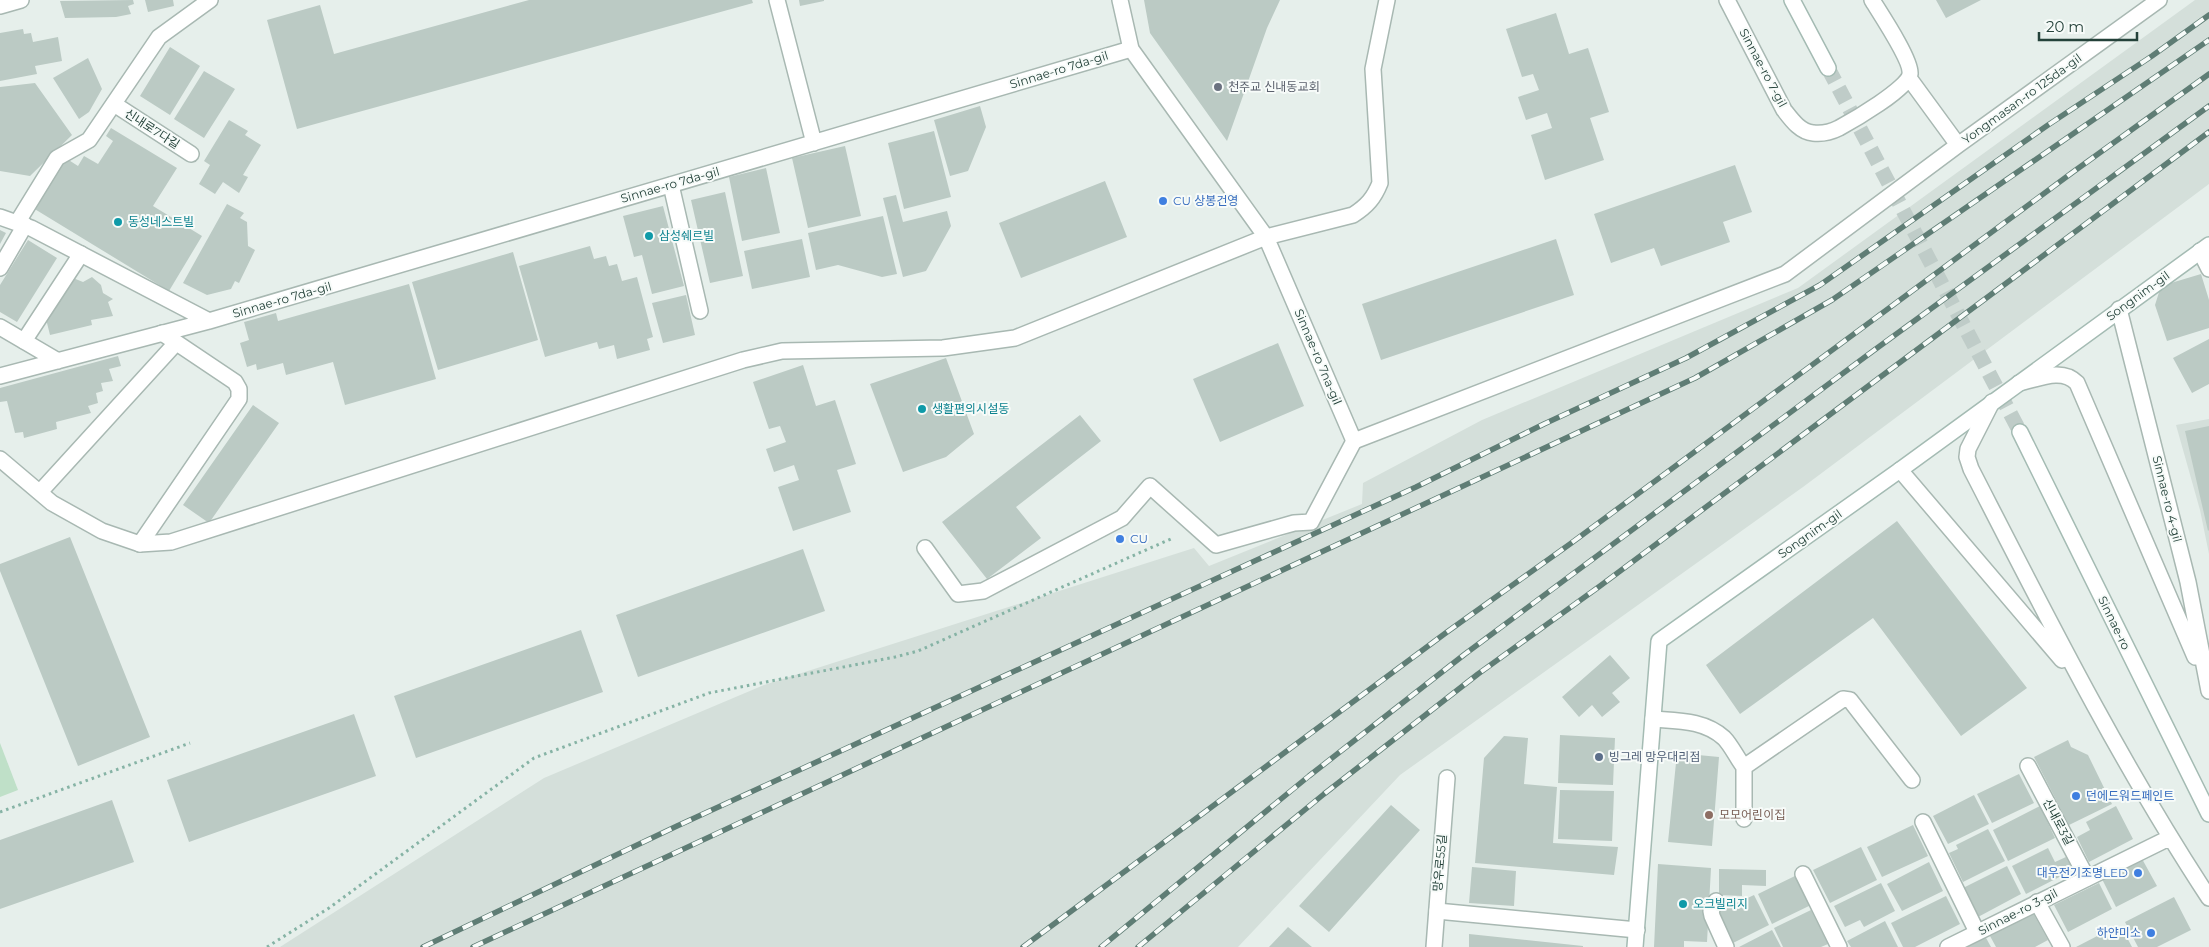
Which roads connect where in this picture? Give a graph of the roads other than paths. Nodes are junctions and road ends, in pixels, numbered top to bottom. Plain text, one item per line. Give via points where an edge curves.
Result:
1 (21, 0) edge
2 (210, 0) edge
3 (777, 0) edge
4 (1120, 0) edge
5 (1387, 0) edge
6 (1727, 0) edge
7 (1792, 0) edge
8 (1872, 0) edge
9 (2159, 0) edge
10 (0, 6) edge
11 (1131, 49) junction
12 (1828, 68) tunnel mouth
13 (1909, 78) junction
14 (114, 104) junction
15 (814, 143) junction
16 (1958, 145) junction
17 (191, 154) dead end
18 (671, 185) junction
19 (0, 217) edge
20 (21, 224) junction
21 (1266, 237) junction
22 (2204, 248) edge
23 (81, 254) junction
24 (0, 268) edge
25 (2209, 270) edge
26 (2119, 309) junction
27 (700, 311) dead end
28 (210, 321) junction
29 (0, 327) edge
30 (162, 333) junction
31 (24, 341) junction
32 (176, 343) junction
33 (58, 361) junction
34 (0, 376) edge
35 (2019, 383) junction
36 (1992, 402) junction
37 (2020, 432) tunnel mouth
38 (1354, 441) junction
39 (0, 459) edge
40 (1900, 470) junction
41 (40, 492) junction
42 (140, 544) junction
43 (925, 548) dead end
44 (2204, 644) edge
45 (2080, 680) junction
46 (2208, 688) edge
47 (1653, 719) junction
48 (2028, 766) dead end
49 (1744, 768) junction
50 (1447, 778) dead end
51 (1912, 780) dead end
52 (2209, 814) edge
53 (1744, 819) dead end
54 (1923, 822) dead end
55 (2169, 838) junction
56 (1803, 874) dead end
57 (2087, 878) junction
58 (2209, 898) edge
59 (1716, 901) dead end
60 (2037, 902) junction
61 (1436, 911) junction
62 (1636, 930) junction
63 (1977, 932) junction
64 (1434, 947) edge
65 (1635, 947) edge
66 (1726, 947) edge
67 (1839, 947) edge
68 (1948, 947) edge
69 (2062, 947) edge

1 - 10 street
2 - 14 street via 159,37
3 - 15 street
4 - 11 street, Sinnae-ro 7na-gil
5 - 21 street via 1373,68 1380,183 1374,198 1353,216
6 - 13 street, Sinnae-ro 7-gil via 1784,110 1795,124 1810,133 1825,133 1838,128 1901,89
7 - 12 street
8 - 13 street via 1906,60
9 - 16 street, Yongmasan-ro 125da-gil
11 - 15 street, Sinnae-ro 7da-gil
11 - 21 street, Sinnae-ro 7na-gil
13 - 16 street
14 - 17 street, 신내로7다길
14 - 20 street via 89,140 57,158
15 - 18 street, Sinnae-ro 7da-gil
16 - 38 street, Yongmasan-ro 125da-gil via 1785,274
18 - 27 street
18 - 28 street, Sinnae-ro 7da-gil
19 - 20 street
20 - 23 street
20 - 24 street
21 - 38 street, Sinnae-ro 7na-gil
21 - 42 street via 1015,338 943,348 782,351 744,360 171,542
22 - 25 street
22 - 26 street, Songnim-gil
23 - 28 street
23 - 31 street
26 - 35 street, Songnim-gil
26 - 44 street, Sinnae-ro 4-gil
28 - 30 street, Sinnae-ro 7da-gil
29 - 31 street
30 - 32 street
30 - 33 street, Sinnae-ro 7da-gil
31 - 33 street
32 - 41 street
32 - 42 street via 235,382 239,399
33 - 34 street, Sinnae-ro 7da-gil
35 - 36 street, Songnim-gil
35 - 46 street via 2060,374 2077,383
36 - 40 street, Songnim-gil
36 - 45 street via 1968,449 1969,464
37 - 52 street, Sinnae-ro
38 - 43 street via 1311,522 1294,523 1216,545 1150,486 1122,518 983,591 970,594 958,594
39 - 41 street
40 - 45 street
40 - 47 street, Songnim-gil via 1659,641
41 - 42 street via 52,503 102,531
44 - 46 street, Sinnae-ro 4-gil
45 - 55 street
47 - 49 street via 1703,725 1725,739
47 - 62 street, Songnim-gil
48 - 57 street, 신내로3길
49 - 51 street via 1843,699 1855,704
49 - 53 street
50 - 61 street, 망우로55길
54 - 63 street
55 - 57 street, Sinnae-ro 3-gil
55 - 58 street
56 - 67 street
57 - 60 street, Sinnae-ro 3-gil
59 - 66 street via 1712,916
60 - 63 street, Sinnae-ro 3-gil
60 - 69 street
61 - 62 street
61 - 64 street, 망우로55길
62 - 65 street, Songnim-gil
63 - 68 street, Sinnae-ro 3-gil

